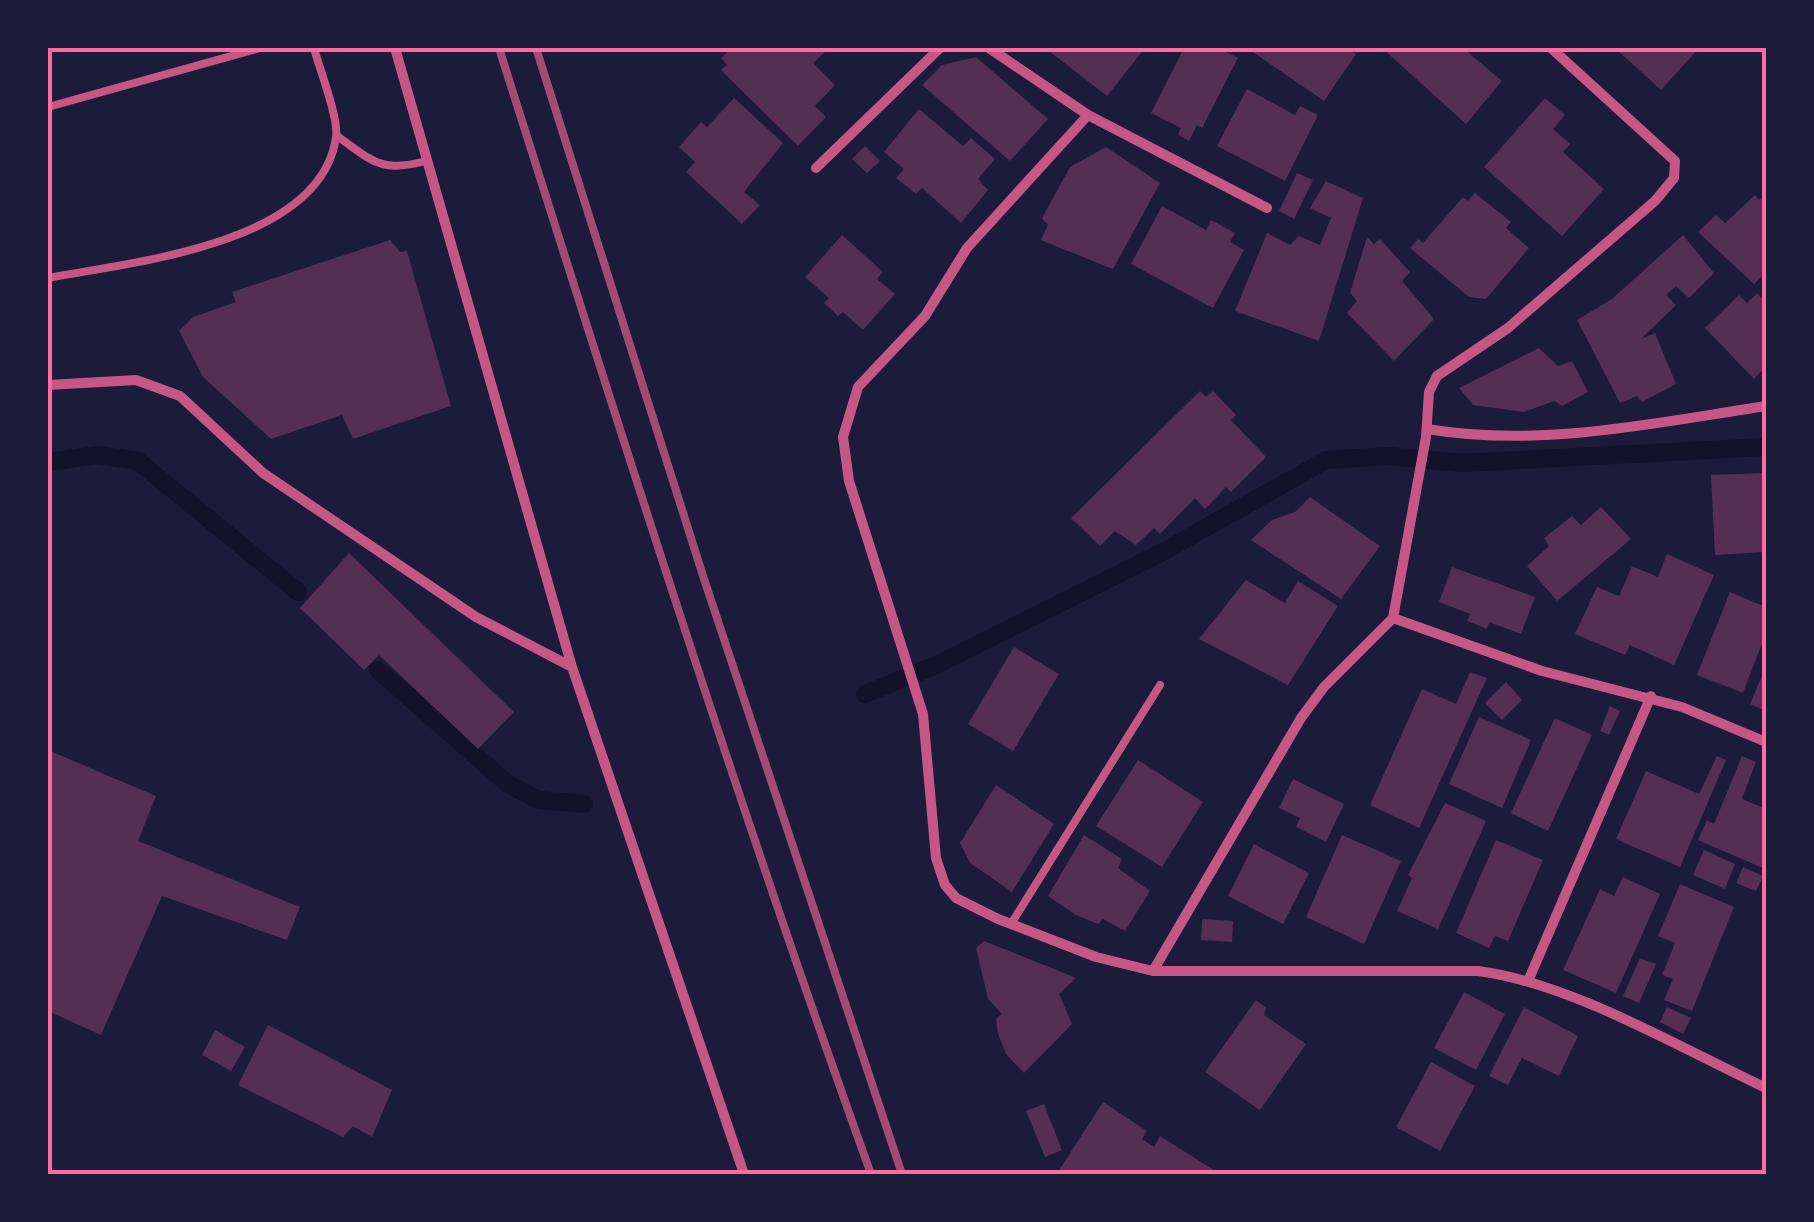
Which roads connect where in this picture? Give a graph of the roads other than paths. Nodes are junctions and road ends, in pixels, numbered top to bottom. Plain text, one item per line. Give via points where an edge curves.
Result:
1 (260, 48) edge
2 (314, 48) edge
3 (395, 48) edge
4 (940, 48) edge
5 (989, 48) edge
6 (1550, 48) edge
7 (48, 107) edge
8 (1088, 114) junction
9 (337, 136) junction
10 (426, 161) junction
11 (816, 168) dead end
12 (1267, 208) dead end
13 (48, 278) edge
14 (48, 386) edge
15 (1766, 406) edge
16 (1426, 433) junction
17 (1393, 618) junction
18 (572, 667) junction
19 (1160, 685) dead end
20 (1651, 696) junction
21 (1766, 742) edge
22 (1012, 924) junction
23 (1153, 971) junction
24 (1528, 981) junction
25 (1766, 1088) edge
26 (744, 1174) edge

1 - 7 lane
2 - 9 lane
3 - 10 street
4 - 11 street
5 - 8 street
6 - 16 street via 1675,161 1674,178 1655,202 1508,328 1438,376 1429,392
8 - 12 street
8 - 22 street via 967,248 924,316 858,388 842,437 849,481 920,703 936,858 956,898
9 - 10 lane via 380,166
9 - 13 lane via 318,182 268,221 225,243
10 - 18 street
14 - 18 street via 136,380 180,396 263,472 476,617
15 - 16 street via 1560,437
16 - 17 street
17 - 20 street via 1542,671
17 - 23 street via 1301,718
18 - 26 street
19 - 22 lane
20 - 21 street
20 - 24 street
22 - 23 street
23 - 24 street via 1478,971
24 - 25 street

